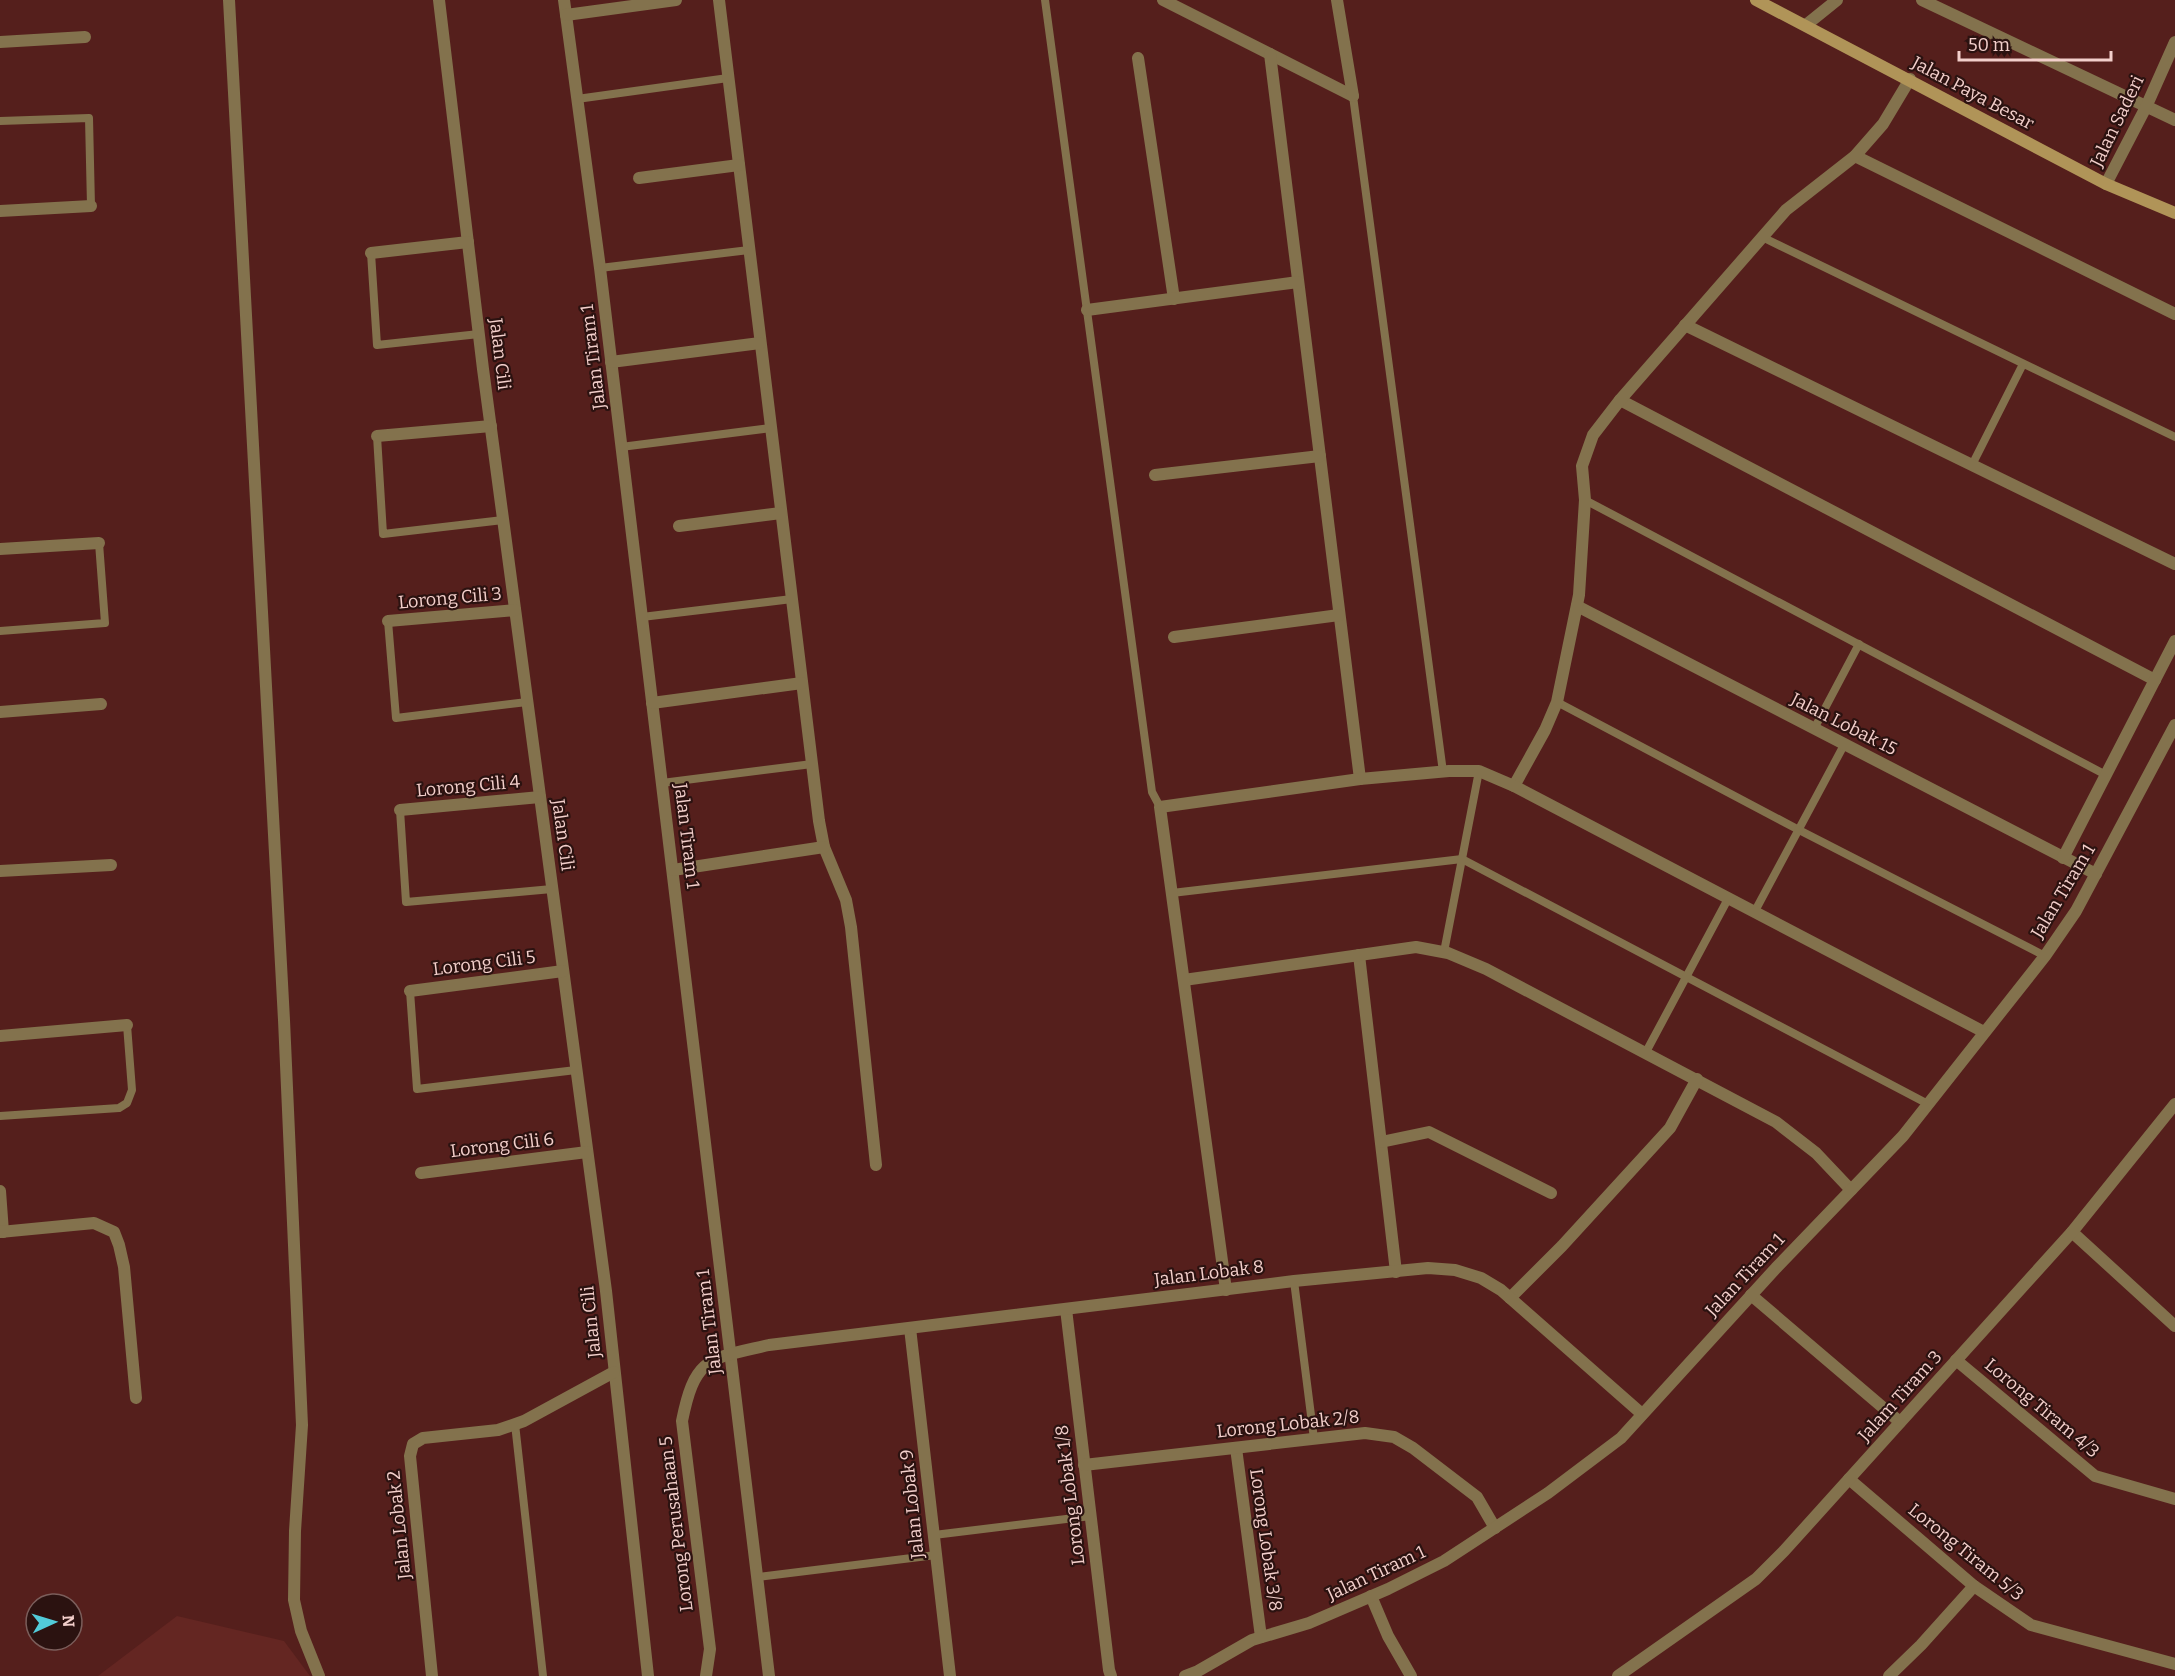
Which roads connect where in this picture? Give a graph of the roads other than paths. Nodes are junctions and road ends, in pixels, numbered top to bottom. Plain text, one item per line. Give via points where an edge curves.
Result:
1 (229, 0) edge
2 (439, 0) edge
3 (564, 0) edge
4 (675, 0) edge
5 (718, 0) edge
6 (1045, 0) edge
7 (1163, 0) edge
8 (1337, 0) edge
9 (1756, 0) edge
10 (1837, 0) edge
11 (1922, 0) edge
12 (566, 15) junction
13 (1806, 26) junction
14 (85, 37) dead end
15 (0, 42) edge
16 (2175, 42) edge
17 (1270, 54) junction
18 (1138, 58) dead end
19 (728, 78) junction
20 (1910, 79) junction
21 (1353, 96) junction
22 (577, 99) junction
23 (2146, 107) junction
24 (2175, 120) edge
25 (0, 121) edge
26 (1856, 156) junction
27 (739, 165) junction
28 (639, 178) dead end
29 (2106, 184) junction
30 (91, 206) joint
31 (0, 211) edge
32 (2175, 213) edge
33 (1762, 237) junction
34 (468, 242) junction
35 (749, 250) junction
36 (371, 253) joint
37 (600, 268) junction
38 (1298, 282) junction
39 (1174, 298) junction
40 (1087, 310) junction
41 (2175, 314) edge
42 (1685, 325) junction
43 (479, 334) junction
44 (760, 343) junction
45 (611, 362) junction
46 (2023, 364) junction
47 (1620, 400) junction
48 (491, 426) junction
49 (771, 428) junction
50 (377, 436) joint
51 (2175, 437) edge
52 (621, 447) junction
53 (1320, 456) junction
54 (1972, 465) junction
55 (1155, 475) dead end
56 (1585, 500) junction
57 (781, 513) junction
58 (503, 520) junction
59 (679, 526) dead end
60 (99, 543) joint
61 (0, 549) edge
62 (2175, 564) edge
63 (792, 599) junction
64 (1577, 606) junction
65 (515, 610) junction
66 (1340, 615) junction
67 (642, 617) junction
68 (388, 621) joint
69 (0, 631) edge
70 (1174, 637) dead end
71 (2175, 641) edge
72 (1859, 644) junction
73 (2155, 680) junction
74 (802, 682) junction
75 (527, 702) junction
76 (1557, 702) junction
77 (652, 703) junction
78 (101, 704) dead end
79 (0, 712) edge
80 (2175, 725) edge
81 (1814, 729) junction
82 (1844, 745) junction
83 (812, 764) junction
84 (1479, 771) junction
85 (1443, 772) junction
86 (2106, 775) junction
87 (1360, 779) junction
88 (662, 783) junction
89 (1514, 786) junction
90 (540, 797) junction
91 (1160, 807) junction
92 (400, 810) joint
93 (1799, 830) junction
94 (824, 847) junction
95 (2063, 858) junction
96 (1462, 859) junction
97 (111, 865) dead end
98 (673, 870) junction
99 (0, 871) edge
100 (2096, 874) junction
101 (552, 889) junction
102 (1172, 893) junction
103 (1729, 897) junction
104 (1755, 911) junction
105 (1444, 952) junction
106 (1359, 955) junction
107 (2044, 956) junction
108 (563, 971) junction
109 (1686, 976) junction
110 (1184, 980) junction
111 (410, 991) joint
112 (127, 1025) joint
113 (1984, 1032) junction
114 (0, 1036) edge
115 (1646, 1052) junction
116 (576, 1070) junction
117 (1697, 1079) junction
118 (1928, 1104) junction
119 (2175, 1104) edge
120 (0, 1116) edge
121 (1381, 1142) junction
122 (587, 1152) junction
123 (876, 1165) dead end
124 (421, 1173) dead end
125 (1851, 1190) junction
126 (0, 1191) edge
127 (1551, 1193) dead end
128 (2, 1232) edge
129 (2072, 1232) junction
130 (1396, 1272) junction
131 (1294, 1281) junction
132 (1226, 1290) junction
133 (1751, 1295) junction
134 (1510, 1298) junction
135 (1066, 1309) junction
136 (2175, 1326) edge
137 (910, 1328) junction
138 (731, 1354) junction
139 (1956, 1360) junction
140 (614, 1372) junction
141 (136, 1398) dead end
142 (1642, 1414) junction
143 (1900, 1422) junction
144 (515, 1424) junction
145 (1314, 1439) junction
146 (1236, 1448) junction
147 (1084, 1465) junction
148 (1849, 1479) junction
149 (2175, 1499) edge
150 (1090, 1516) junction
151 (1495, 1528) junction
152 (934, 1536) junction
153 (936, 1555) junction
154 (758, 1577) junction
155 (1974, 1586) junction
156 (1371, 1596) junction
157 (1261, 1637) junction
158 (2175, 1664) edge
159 (320, 1676) edge
160 (432, 1676) edge
161 (543, 1676) edge
162 (648, 1676) edge
163 (706, 1676) edge
164 (770, 1676) edge
165 (950, 1676) edge
166 (1111, 1676) edge
167 (1185, 1676) edge
168 (1412, 1676) edge
169 (1618, 1676) edge
170 (1889, 1676) edge

1 - 159 street via 302,1425 294,1600 301,1631
2 - 34 street, Jalan Cili
3 - 12 street, Jalan Tiram 1
4 - 12 street
5 - 19 street
6 - 40 lane
7 - 17 street
8 - 21 street
9 - 13 street, Jalan Paya Besar
10 - 13 street
11 - 23 street
12 - 22 street, Jalan Tiram 1
13 - 20 street, Jalan Paya Besar
14 - 15 street
16 - 23 street, Jalan Saderi
17 - 21 street
17 - 38 street
18 - 39 street
19 - 22 lane
19 - 27 street
20 - 26 street via 1883,124
20 - 29 street, Jalan Paya Besar
21 - 85 lane
22 - 37 street, Jalan Tiram 1
23 - 24 street
23 - 29 street, Jalan Saderi
25 - 30 lane via 89,118
26 - 33 street via 1786,210
26 - 41 street
27 - 28 street
27 - 35 street
29 - 32 street, Jalan Paya Besar
30 - 31 street
33 - 42 street
33 - 46 lane
34 - 36 street
34 - 43 street, Jalan Cili
35 - 37 lane
35 - 44 street
36 - 43 lane via 377,345
37 - 45 street, Jalan Tiram 1
38 - 39 street
38 - 53 street
39 - 40 street
40 - 91 lane via 1152,792
42 - 47 street
42 - 54 street
43 - 48 street, Jalan Cili
44 - 45 street
44 - 49 street
45 - 52 street, Jalan Tiram 1
46 - 51 lane
46 - 54 lane
47 - 56 street via 1593,435 1582,466
47 - 73 street
48 - 50 street
48 - 58 street, Jalan Cili
49 - 52 lane
49 - 57 street
50 - 58 lane via 383,534
52 - 67 street, Jalan Tiram 1
53 - 55 street
53 - 66 street
54 - 62 street
56 - 64 street
56 - 72 lane
57 - 59 street
57 - 63 street
58 - 65 street, Jalan Cili
60 - 61 street
60 - 69 lane via 105,623
63 - 67 lane
63 - 74 street
64 - 76 street
64 - 81 street, Jalan Lobak 15
65 - 68 street, Lorong Cili 3
65 - 75 street, Jalan Cili
66 - 70 street
66 - 87 street
67 - 77 street, Jalan Tiram 1
68 - 75 lane via 396,718
71 - 73 street
72 - 81 lane
72 - 86 lane
73 - 86 street
74 - 77 street
74 - 83 street
75 - 90 street, Jalan Cili
76 - 89 street
76 - 93 lane
77 - 88 street, Jalan Tiram 1
78 - 79 street
80 - 100 street, Jalan Tiram 1
81 - 82 street, Jalan Lobak 15
82 - 93 lane
82 - 95 street, Jalan Lobak 15
83 - 88 lane
83 - 94 street
84 - 85 street
84 - 89 street
84 - 96 lane
85 - 87 street
86 - 95 street
87 - 91 street
88 - 98 street, Jalan Tiram 1
89 - 103 street
90 - 92 street, Lorong Cili 4
90 - 101 street, Jalan Cili
91 - 102 street
92 - 101 lane via 406,903
93 - 104 lane
93 - 107 lane
94 - 98 street
94 - 123 street via 846,900 851,927
95 - 100 street, Jalan Lobak 15
96 - 102 lane
96 - 105 lane
96 - 109 lane
97 - 99 street
98 - 138 street, Jalan Tiram 1
100 - 107 street, Jalan Tiram 1 via 2076,912
101 - 108 street, Jalan Cili
102 - 110 street
103 - 104 street
103 - 109 lane
104 - 113 street
105 - 106 street via 1416,947
105 - 115 street via 1486,969
106 - 110 street
106 - 121 street
107 - 113 street, Jalan Tiram 1
108 - 111 street, Lorong Cili 5
108 - 116 street, Jalan Cili
109 - 115 lane
109 - 118 lane
110 - 132 street
111 - 116 lane via 417,1089
112 - 114 street
112 - 120 lane via 132,1090 127,1103 119,1108
113 - 118 street, Jalan Tiram 1
115 - 117 street
116 - 122 street, Jalan Cili
117 - 125 street via 1776,1122 1816,1153
117 - 134 street via 1670,1128
118 - 125 street, Jalan Tiram 1
119 - 129 street, Jalam Tiram 3
121 - 127 street via 1429,1132
121 - 130 street
122 - 124 street, Lorong Cili 6
122 - 140 street, Jalan Cili
125 - 133 street, Jalan Tiram 1
126 - 128 street
128 - 141 street via 94,1222 114,1232 124,1267
129 - 136 street
129 - 139 street, Jalam Tiram 3
130 - 131 street, Jalan Lobak 8
130 - 134 street, Jalan Lobak 8 via 1455,1270 1481,1278
131 - 132 street, Jalan Lobak 8
131 - 145 lane
132 - 135 street, Jalan Lobak 8
133 - 142 street, Jalan Tiram 1
133 - 143 street
134 - 142 street, Jalan Lobak 8
135 - 137 street, Jalan Lobak 8
135 - 147 street, Lorong Lobak 1/8
137 - 138 street, Jalan Lobak 8 via 769,1345
137 - 152 street, Jalan Lobak 9
138 - 154 street, Jalan Tiram 1
138 - 163 street, Lorong Perusahaan 5 via 708,1362 698,1372 688,1390 682,1421 710,1649
139 - 143 street, Jalam Tiram 3
139 - 149 street, Lorong Tiram 4/3 via 2095,1476
140 - 144 street, Jalan Lobak 2
140 - 162 street, Jalan Cili
142 - 151 street, Jalan Tiram 1 via 1621,1438
143 - 148 street, Jalam Tiram 3
144 - 160 street, Jalan Lobak 2 via 498,1430 423,1438 413,1444 410,1456
144 - 161 lane
145 - 146 street, Lorong Lobak 2/8
145 - 151 street, Lorong Lobak 2/8 via 1365,1433 1394,1437 1477,1497
146 - 147 street, Lorong Lobak 2/8
146 - 157 street, Lorong Lobak 3/8
147 - 150 street, Lorong Lobak 1/8
148 - 155 street, Lorong Tiram 5/3
148 - 169 street, Jalam Tiram 3 via 1756,1579
150 - 152 lane
150 - 166 street, Lorong Lobak 1/8
151 - 156 street, Jalan Tiram 1 via 1444,1561
152 - 153 street, Jalan Lobak 9
153 - 154 lane
153 - 165 street, Jalan Lobak 9
154 - 164 street, Jalan Tiram 1
155 - 158 street, Lorong Tiram 5/3 via 2031,1625
155 - 170 street
156 - 157 street, Jalan Tiram 1 via 1309,1623
156 - 168 street via 1388,1636
157 - 167 street, Jalan Tiram 1

